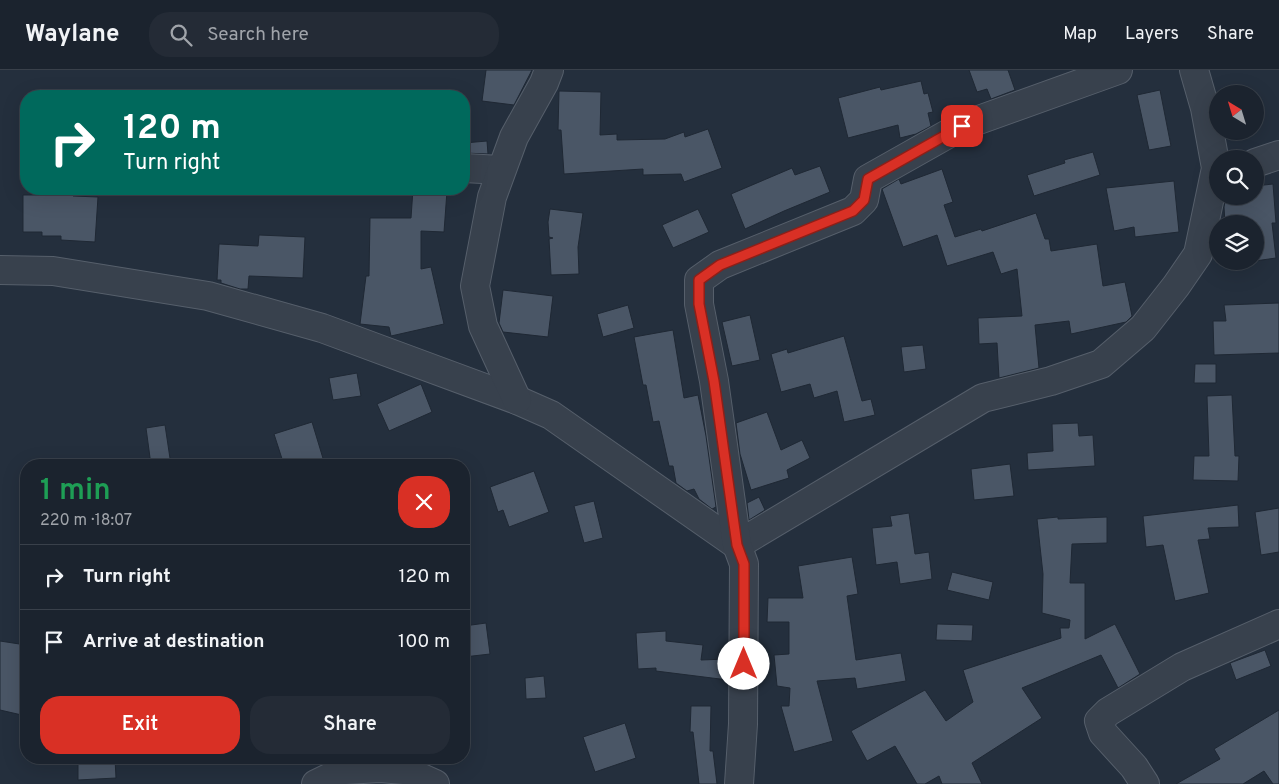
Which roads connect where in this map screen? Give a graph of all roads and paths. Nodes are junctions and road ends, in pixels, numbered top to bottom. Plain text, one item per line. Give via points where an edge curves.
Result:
1 (548, 70) edge
2 (1118, 70) edge
3 (1194, 70) edge
4 (1213, 150) edge
5 (1279, 155) edge
6 (1264, 160) edge
7 (470, 168) edge
8 (502, 170) junction
9 (1209, 204) edge
10 (0, 270) edge
11 (517, 400) junction
12 (737, 545) junction
13 (1279, 624) edge
14 (316, 784) edge
15 (435, 784) edge
16 (739, 784) edge
17 (1145, 784) edge

1 - 8 street via 514,137
2 - 12 street via 962,126 868,179 864,200 853,211 720,265 699,280 699,304 714,381
3 - 4 street
5 - 6 street
7 - 8 street
8 - 11 street via 492,196 474,286 483,326
9 - 12 street via 1198,254 1143,328 1101,364 983,398
10 - 11 street via 53,271 208,296 322,328
11 - 12 street via 551,415
12 - 16 street via 744,564 743,724
13 - 17 street via 1182,667 1108,712 1100,721 1103,733
14 - 15 street via 345,770 380,768 404,770

